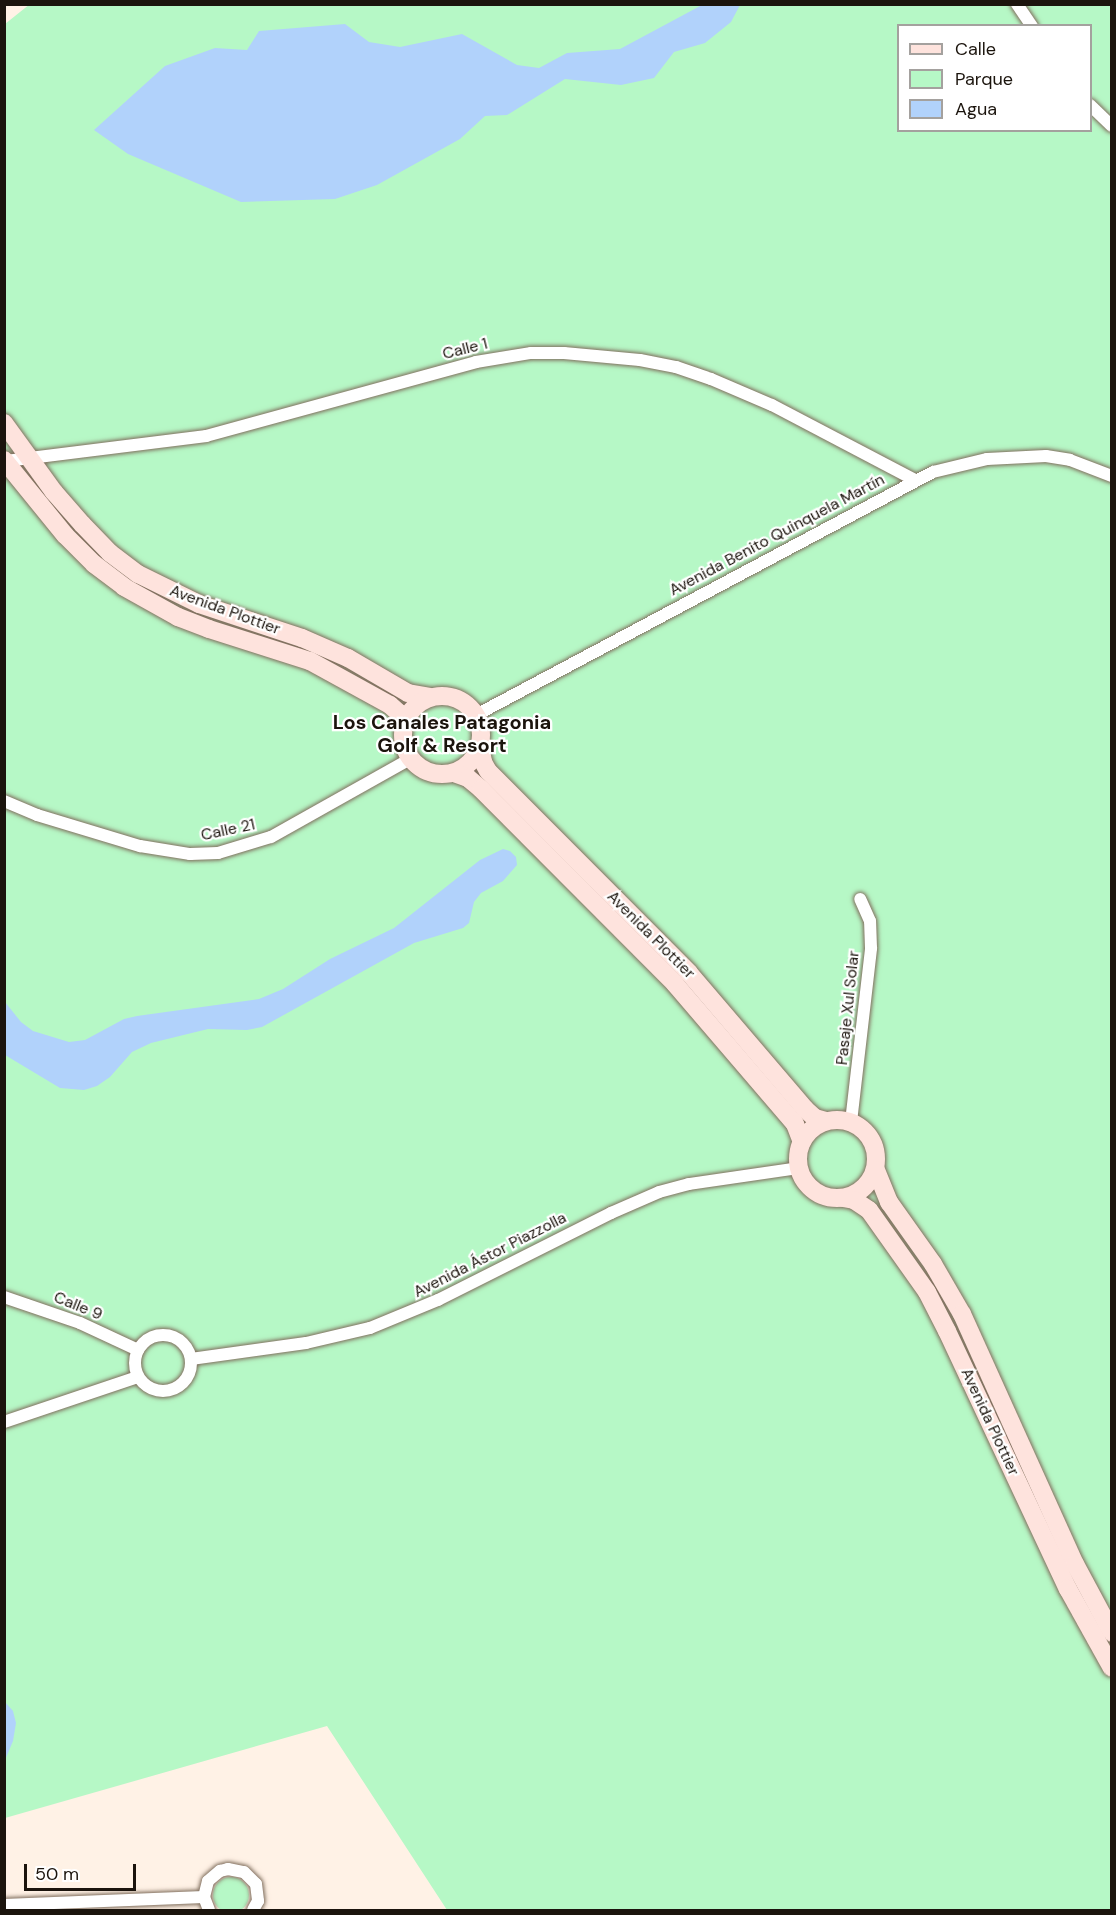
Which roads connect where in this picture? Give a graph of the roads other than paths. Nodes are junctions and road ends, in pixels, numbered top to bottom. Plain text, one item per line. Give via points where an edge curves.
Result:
1 (1017, 4) edge
2 (1031, 24) edge
3 (1092, 107) edge
4 (1112, 126) edge
5 (4, 423) edge
6 (27, 456) junction
7 (5, 460) edge
8 (1112, 476) edge
9 (915, 480) junction
10 (430, 697) junction
11 (476, 715) junction
12 (404, 724) junction
13 (480, 746) junction
14 (410, 759) junction
15 (454, 773) junction
16 (4, 801) edge
17 (860, 899) dead end
18 (826, 1121) junction
19 (851, 1122) junction
20 (802, 1142) junction
21 (799, 1168) junction
22 (876, 1170) junction
23 (843, 1198) junction
24 (4, 1297) edge
25 (138, 1350) junction
26 (191, 1359) junction
27 (138, 1377) junction
28 (4, 1422) edge
29 (1112, 1633) edge
30 (1112, 1668) edge
31 (204, 1897) junction
32 (4, 1905) edge
33 (255, 1910) edge
34 (209, 1911) edge

1 - 2 street
3 - 4 street
5 - 6 street, Avenida Plottier
6 - 7 street, Calle 1
6 - 9 street, Calle 1 via 196,438 476,362 564,352 640,360 711,379 772,405
6 - 10 street, Avenida Plottier via 82,524 110,553 138,573 199,604 313,642 408,693
7 - 12 street, Avenida Plottier via 65,535 124,587 199,625 310,661 390,705
8 - 9 street, Avenida Benito Quinquela Martín via 1070,460 1016,456 957,466
9 - 11 street, Avenida Benito Quinquela Martín
10 - 11 street, Avenida Plottier via 456,698
10 - 12 street via 414,707
11 - 13 street, Avenida Plottier
12 - 14 street via 403,744
13 - 15 street via 470,763
13 - 18 street, Avenida Plottier via 488,771 689,973 805,1109
14 - 15 street, Avenida Plottier via 428,772
14 - 16 street, Calle 21 via 271,837 218,853 190,854 140,846
15 - 20 street, Avenida Plottier via 481,789 675,984 795,1124
17 - 19 street, Pasaje Xul Solar via 870,921 871,948
18 - 19 street
18 - 20 street via 814,1127
19 - 22 street, Avenida Plottier via 871,1138
20 - 21 street
21 - 23 street, Avenida Plottier via 803,1180 818,1193
21 - 26 street, Avenida Ástor Piazzolla via 698,1182 659,1192 610,1212 430,1304 370,1328 306,1343
22 - 23 street via 861,1191
22 - 29 street, Avenida Plottier via 889,1202 948,1287 972,1334 1075,1564
23 - 30 street, Avenida Plottier via 869,1210 927,1292 1068,1589
24 - 25 street, Calle 9 via 80,1323
25 - 26 street via 150,1338 168,1335 183,1343
25 - 27 street
26 - 27 street via 187,1377 172,1390 153,1390
27 - 28 street
31 - 32 street
31 - 33 street via 213,1875 237,1869 256,1884
31 - 34 street

